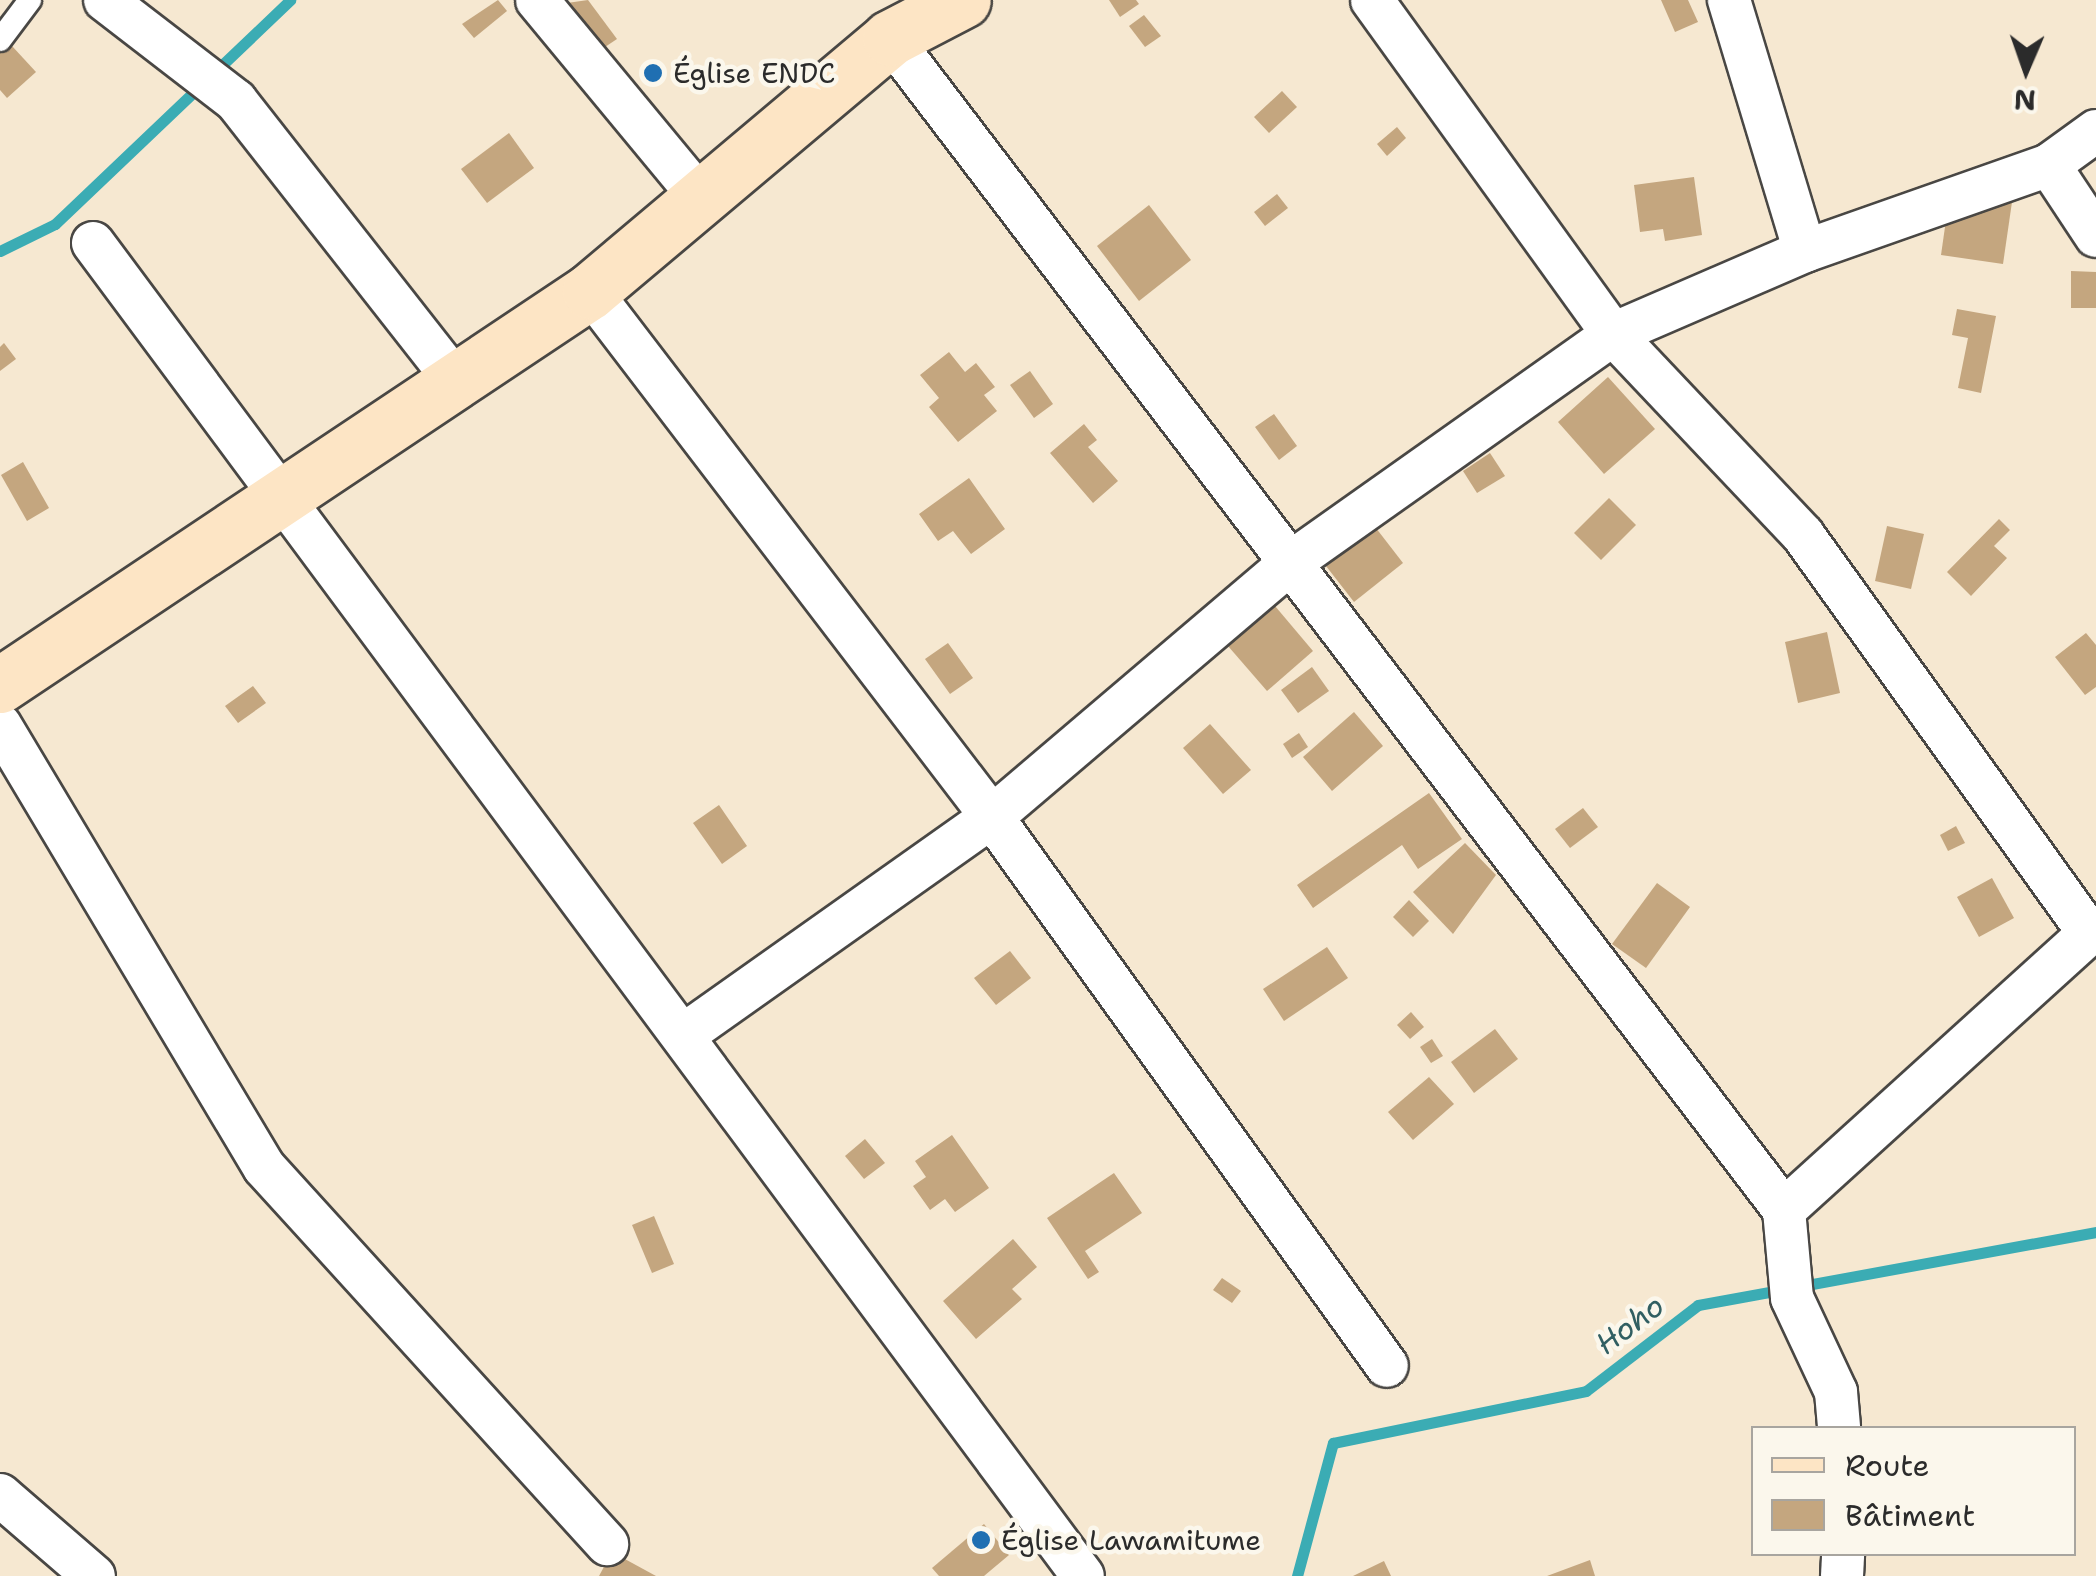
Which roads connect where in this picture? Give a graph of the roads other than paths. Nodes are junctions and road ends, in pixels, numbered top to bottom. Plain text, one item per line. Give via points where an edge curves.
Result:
1 (30, 0) edge
2 (104, 0) edge
3 (536, 0) edge
4 (1372, 0) edge
5 (1729, 0) edge
6 (953, 2) edge
7 (890, 38) junction
8 (0, 40) edge
9 (2096, 132) edge
10 (2049, 165) junction
11 (701, 198) junction
12 (2096, 236) edge
13 (93, 243) dead end
14 (1805, 250) junction
15 (590, 291) junction
16 (1612, 334) junction
17 (456, 382) junction
18 (280, 499) junction
19 (1290, 563) junction
20 (0, 686) edge
21 (0, 725) edge
22 (992, 817) junction
23 (2093, 930) edge
24 (685, 1034) junction
25 (1784, 1210) junction
26 (1387, 1366) dead end
27 (1839, 1426) edge
28 (0, 1495) edge
29 (607, 1544) dead end
30 (94, 1576) edge
31 (1084, 1576) edge

1 - 8 lane
2 - 17 street via 236,101
3 - 11 street
4 - 16 street
5 - 14 street
6 - 7 street
7 - 11 street
7 - 19 street
9 - 10 street
10 - 12 street
10 - 14 street
11 - 15 street
13 - 18 street
14 - 16 street
15 - 17 street
15 - 22 street
16 - 19 street
16 - 23 street via 1803,535
17 - 18 street
18 - 20 street
18 - 24 street
19 - 22 street
19 - 25 street
21 - 29 street via 264,1167
22 - 24 street
22 - 26 street
23 - 25 street
24 - 31 street
25 - 27 street via 1789,1285 1836,1392
28 - 30 street

